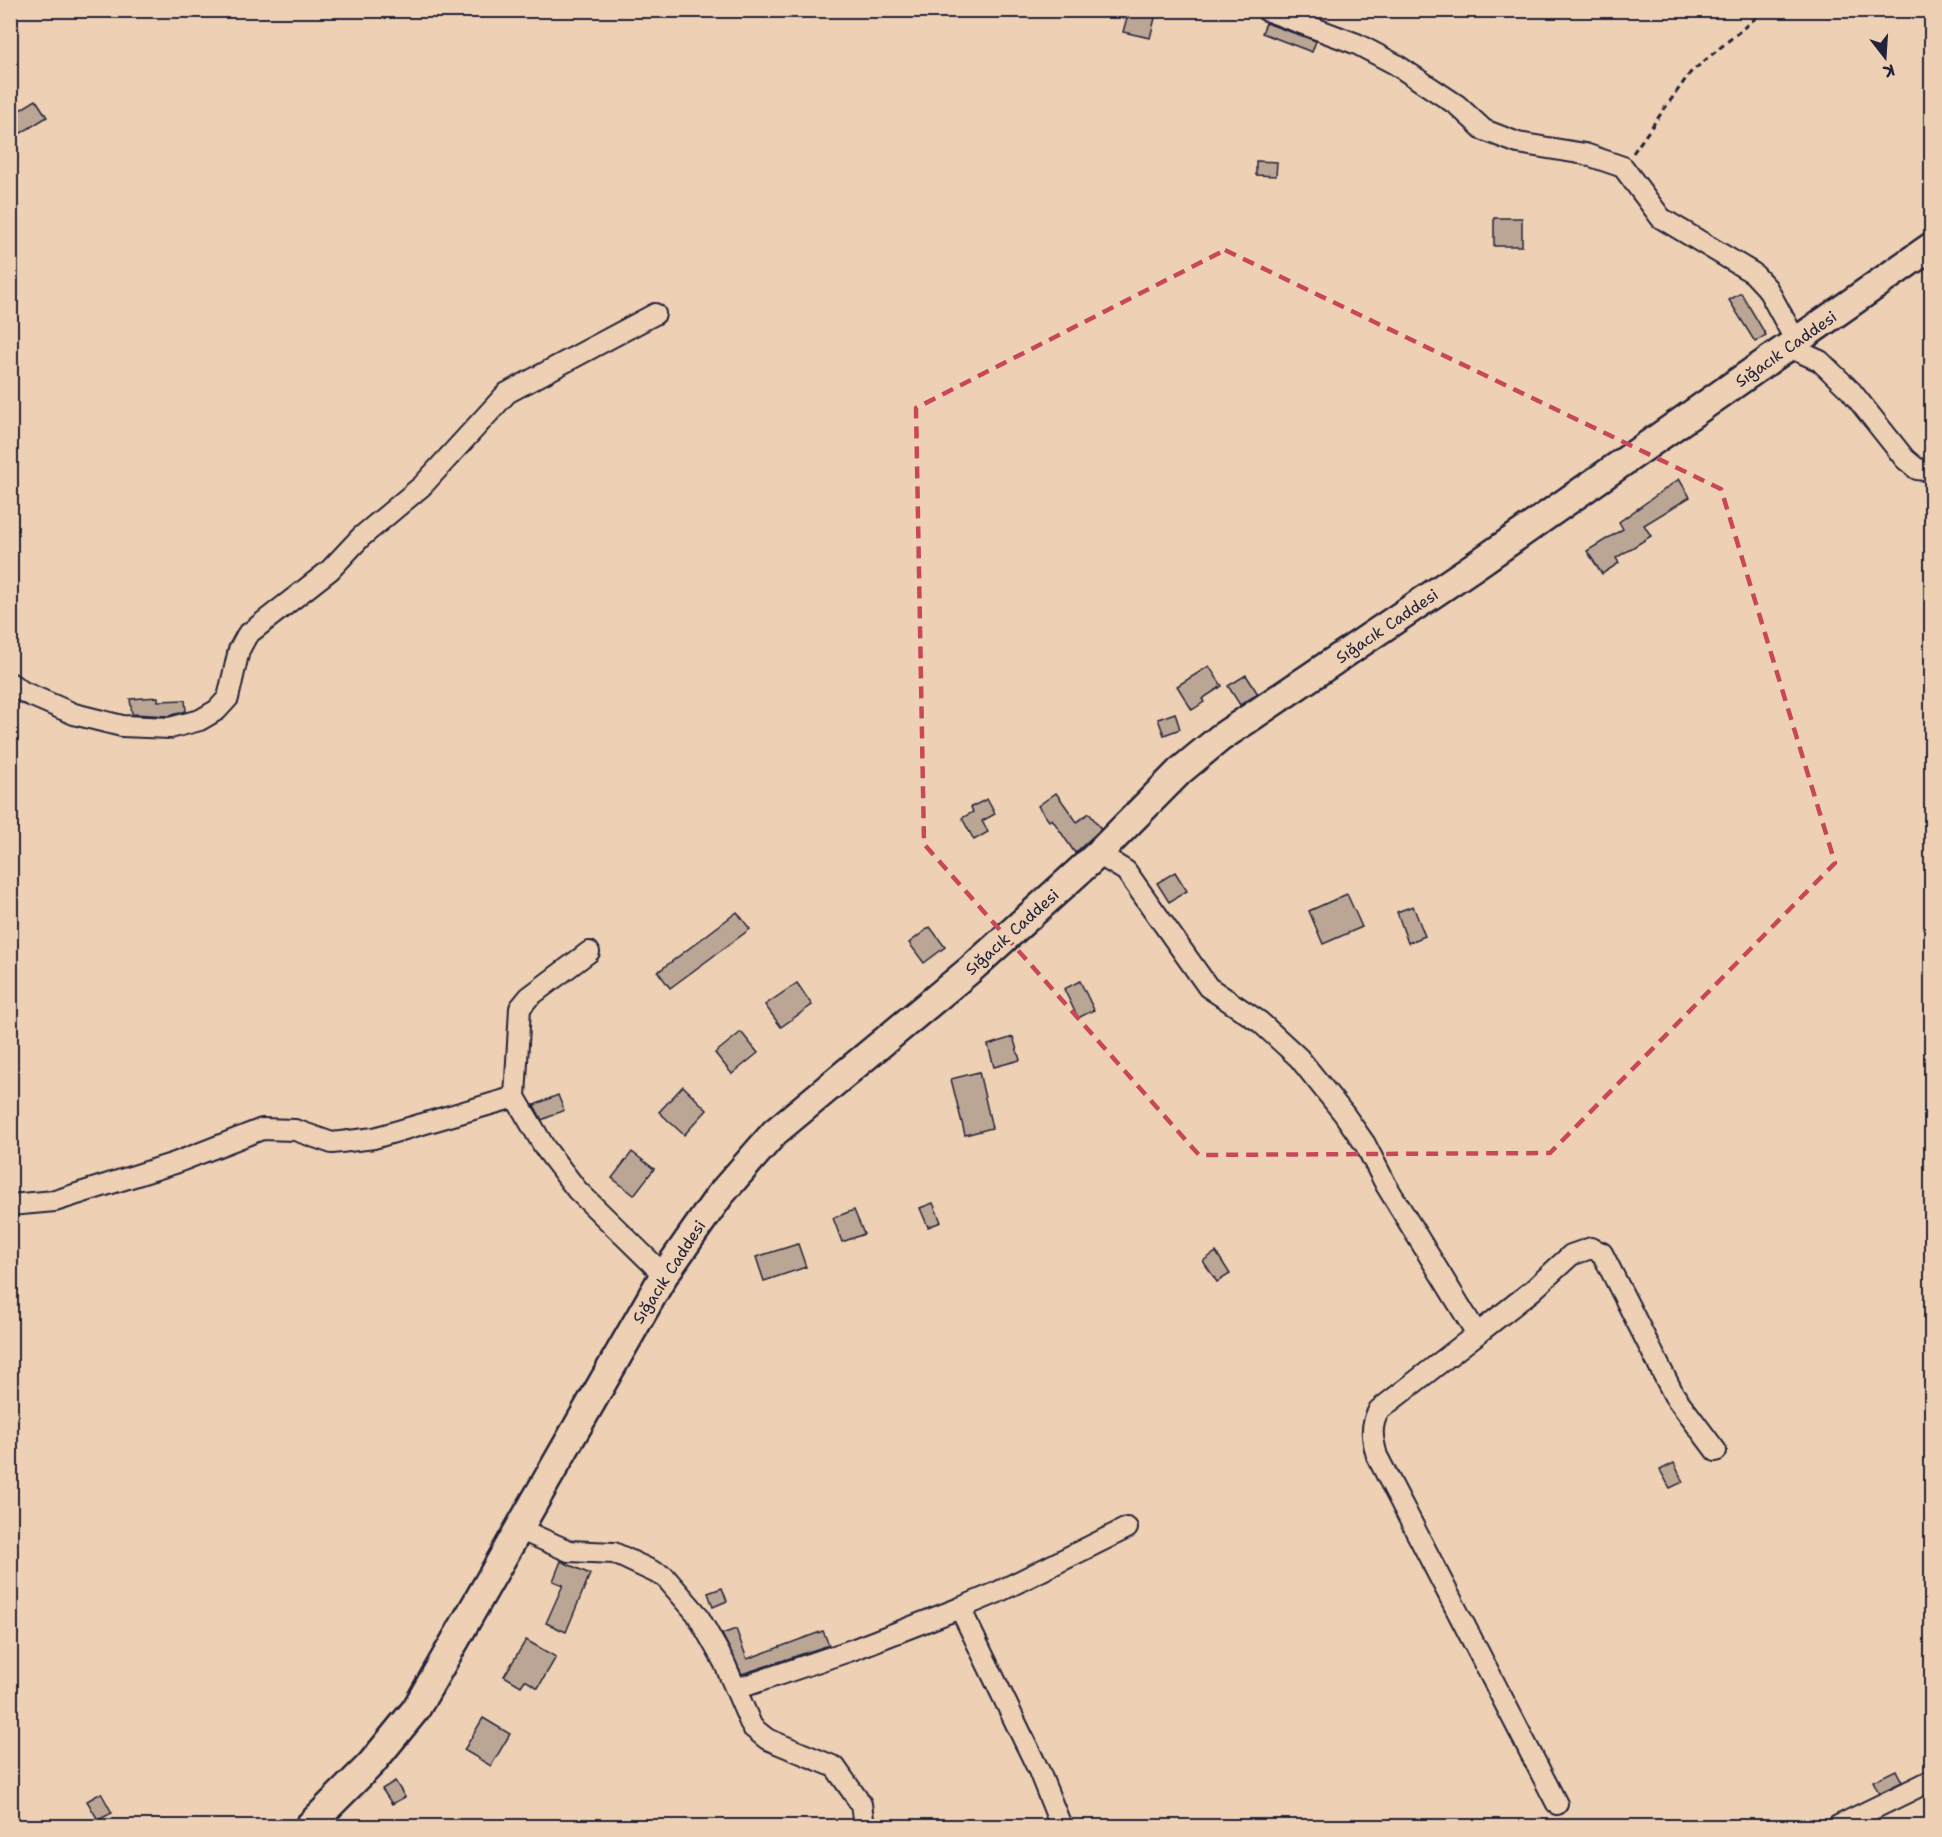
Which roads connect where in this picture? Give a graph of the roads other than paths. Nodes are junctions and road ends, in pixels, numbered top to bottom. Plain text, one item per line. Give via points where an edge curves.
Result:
1 (1266, 10) edge
2 (1932, 246) edge
3 (655, 314) dead end
4 (1789, 347) junction
5 (1932, 471) edge
6 (10, 683) edge
7 (1098, 854) junction
8 (589, 952) dead end
9 (515, 1097) junction
10 (10, 1205) edge
11 (664, 1275) junction
12 (1477, 1334) junction
13 (1716, 1451) dead end
14 (1127, 1528) dead end
15 (520, 1530) junction
16 (960, 1608) junction
17 (736, 1689) junction
18 (1932, 1780) edge
19 (1557, 1804) dead end
20 (309, 1827) edge
21 (864, 1827) edge
22 (1061, 1827) edge
23 (1838, 1827) edge

1 - 4 street via 1357,44 1395,64 1456,105 1484,130 1518,143 1585,154 1623,167 1661,218 1752,273 1767,288 1792,334
2 - 4 main road, Sığacık Caddesi
3 - 6 street via 507,393 422,486 361,537 330,570 247,635 239,650 228,698 200,720 170,728 122,726 74,714
4 - 5 street via 1820,362 1851,391 1905,459 1917,469
4 - 7 main road, Sığacık Caddesi via 1220,738 1180,771
7 - 11 main road, Sığacık Caddesi via 971,969 775,1132 720,1195
7 - 12 street via 1126,871 1208,987 1260,1022 1299,1058 1344,1114
8 - 9 street via 520,1008
9 - 10 street via 374,1138 332,1143 295,1130 262,1129 175,1163 55,1201
9 - 11 street via 545,1148 577,1190
11 - 15 main road, Sığacık Caddesi
12 - 13 street via 1572,1255 1591,1248 1602,1253 1674,1395
12 - 19 street via 1379,1410 1372,1423 1372,1439 1377,1456
14 - 16 street
15 - 17 street via 569,1551 614,1553 665,1577 697,1614
15 - 20 main road, Sığacık Caddesi via 416,1709 371,1764
16 - 17 street
16 - 22 street via 1039,1771
17 - 21 street via 752,1727 767,1739 835,1767 861,1804
18 - 23 street

